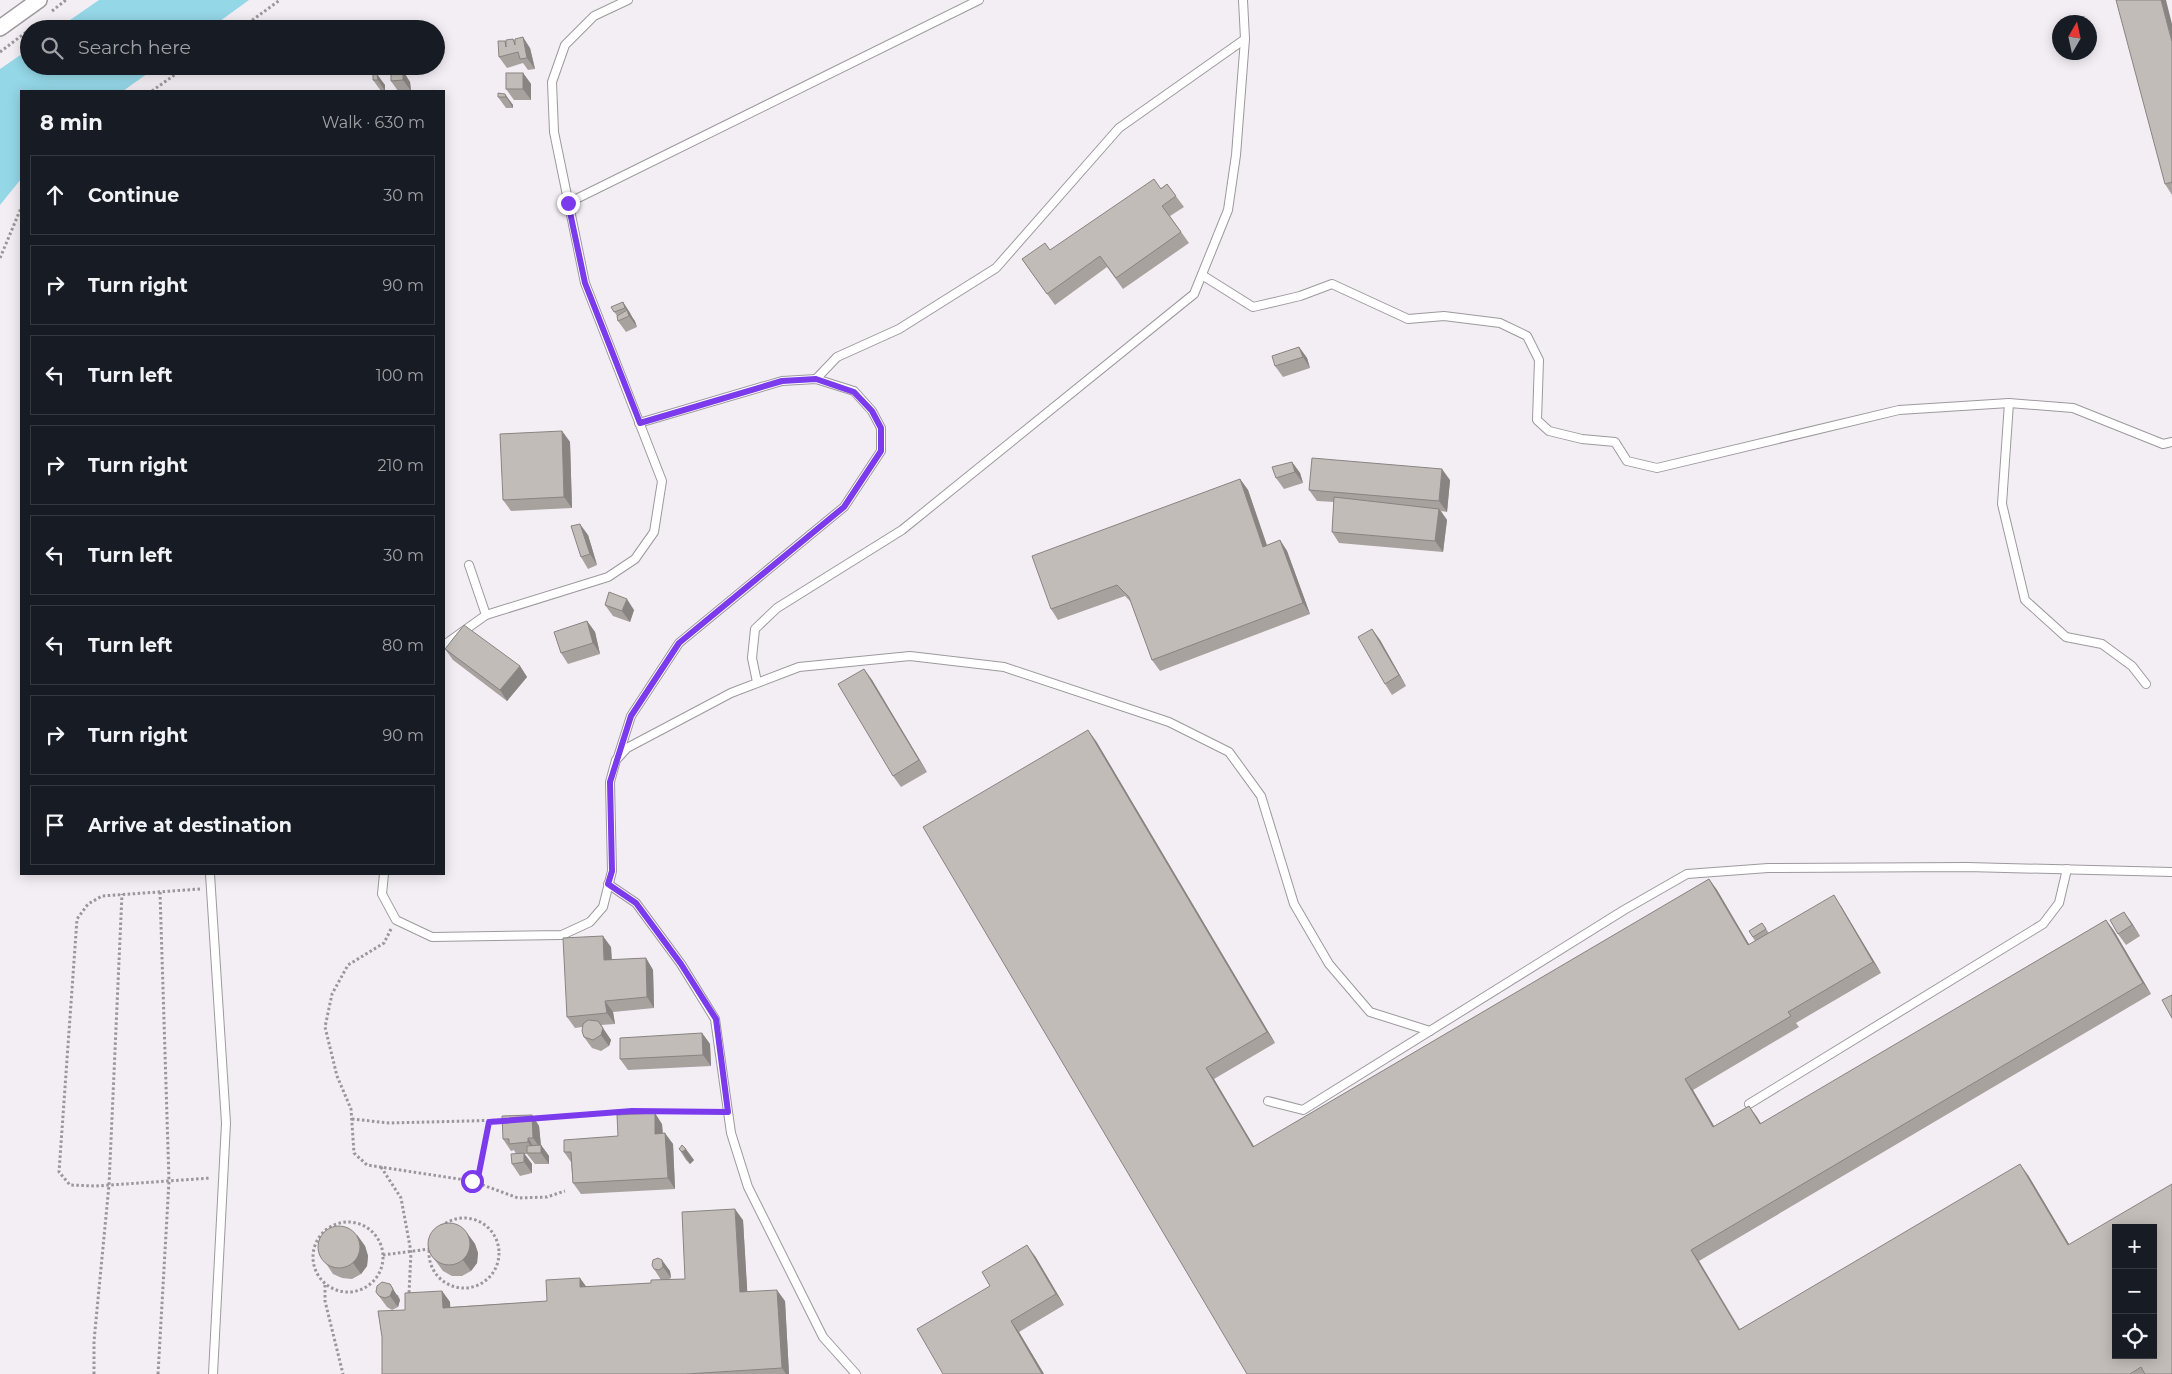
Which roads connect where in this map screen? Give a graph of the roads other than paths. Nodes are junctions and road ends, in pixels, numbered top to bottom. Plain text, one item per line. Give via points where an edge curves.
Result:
1 (39, 0) edge
2 (628, 0) edge
3 (979, 0) edge
4 (1243, 0) edge
5 (0, 28) edge
6 (1245, 39) junction
7 (568, 203) junction
8 (1202, 275) junction
9 (816, 379) junction
10 (2009, 403) junction
11 (640, 423) junction
12 (2172, 442) edge
13 (469, 565) dead end
14 (486, 614) junction
15 (445, 644) edge
16 (757, 682) junction
17 (2146, 684) dead end
18 (616, 760) junction
19 (2067, 869) junction
20 (2172, 872) edge
21 (210, 875) edge
22 (384, 875) edge
23 (608, 884) junction
24 (1430, 1031) junction
25 (1268, 1101) dead end
26 (1749, 1104) edge
27 (213, 1374) edge
28 (856, 1374) edge

1 - 5 street
2 - 7 lane via 594,16 565,46 552,82 554,132
3 - 7 lane
4 - 6 lane
6 - 8 lane via 1236,155 1228,210
6 - 9 lane via 1119,128 996,268 899,329 837,357
7 - 11 lane via 585,283
8 - 10 lane via 1253,308 1332,284 1408,319 1444,316 1500,323 1526,336 1539,360 1537,420 1549,431 1614,442 1627,461 1657,468 1898,410
8 - 16 lane via 1194,294 902,530 778,608 755,629 752,658
9 - 11 lane via 782,381
9 - 18 lane via 854,392 872,411 881,428 881,451 844,507 679,643 631,716
10 - 12 lane via 2073,408 2163,444
10 - 17 lane via 2002,504 2025,600 2066,637 2102,644 2132,666
11 - 14 lane via 662,481 654,532 635,559 608,577
13 - 14 lane
14 - 15 lane
16 - 18 lane via 627,748
16 - 24 lane via 799,666 910,656 1004,667 1169,722 1229,752 1261,796 1294,904 1329,964 1370,1012
18 - 23 lane via 610,782 612,871
19 - 20 lane
19 - 24 lane via 1778,868 1687,874
19 - 26 lane via 2059,903 2043,924
21 - 27 lane via 226,1123
22 - 23 lane via 382,894 396,920 432,937 562,935 590,922 603,907
23 - 28 lane via 636,903 716,1019 731,1133 748,1187 823,1337
24 - 25 lane via 1303,1110

